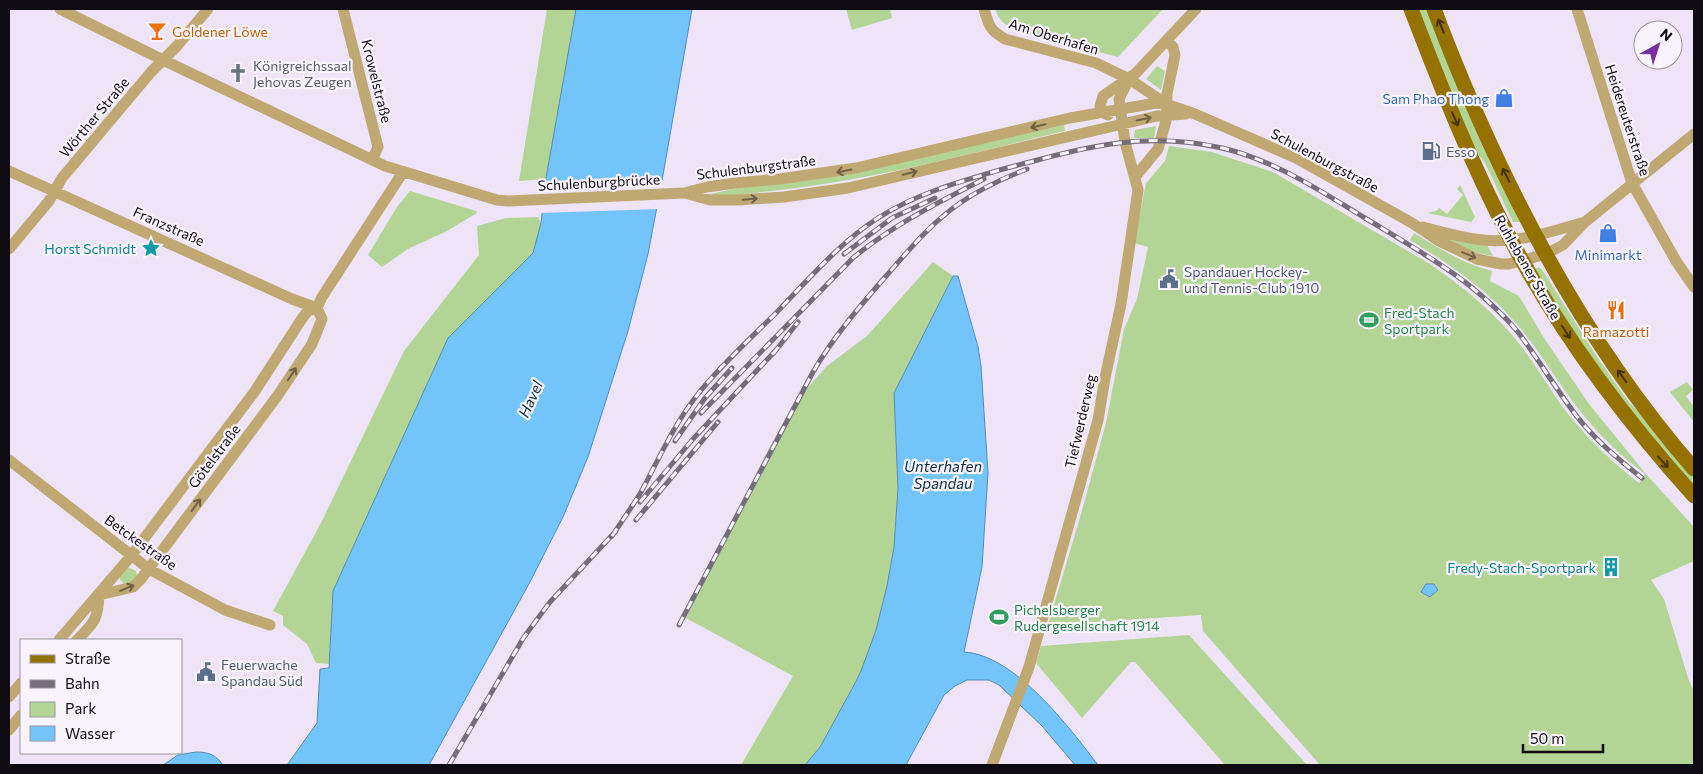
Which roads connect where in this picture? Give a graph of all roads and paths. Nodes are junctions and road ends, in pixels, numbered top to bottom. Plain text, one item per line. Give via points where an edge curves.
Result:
1 (60, 9) edge
2 (208, 9) edge
3 (343, 9) edge
4 (984, 9) edge
5 (1196, 9) edge
6 (1411, 9) edge
7 (1434, 9) edge
8 (1577, 9) edge
9 (1166, 41) junction
10 (163, 60) junction
11 (1129, 79) junction
12 (1120, 108) junction
13 (1166, 109) junction
14 (1102, 112) junction
15 (1122, 123) junction
16 (1694, 134) edge
17 (372, 160) junction
18 (9, 171) edge
19 (403, 172) junction
20 (1135, 177) junction
21 (1632, 183) junction
22 (54, 191) junction
23 (684, 193) junction
24 (1585, 222) junction
25 (1412, 223) junction
26 (1536, 236) junction
27 (1510, 239) junction
28 (9, 250) edge
29 (1546, 254) junction
30 (1522, 260) junction
31 (1694, 287) edge
32 (316, 308) junction
33 (9, 460) edge
34 (1694, 469) edge
35 (1694, 496) edge
36 (131, 556) junction
37 (149, 569) junction
38 (99, 595) junction
39 (270, 625) dead end
40 (60, 639) edge
41 (78, 639) edge
42 (20, 684) edge
43 (9, 697) edge
44 (20, 716) edge
45 (9, 730) edge
46 (992, 765) edge

1 - 10 street
2 - 10 street, Wörther Straße
3 - 17 street, Krowelstraße via 378,147
4 - 11 street, Am Oberhafen via 990,28 1005,39 1096,64
5 - 9 street, Tiefwerderweg
6 -> 27 main road, Ruhlebener Straße via 1472,160
26 -> 7 main road, Ruhlebener Straße via 1479,117
8 - 21 street, Heidereuterstraße
9 - 11 street, Tiefwerderweg
9 - 13 street via 1173,47 1175,55
10 - 17 street
10 - 22 street, Wörther Straße
11 - 12 street, Tiefwerderweg via 1119,99
11 - 13 street
11 - 14 street, Tiefwerderweg via 1103,96
12 - 13 street, Schulenburgstraße via 1156,103
12 - 14 street, Schulenburgstraße
12 - 15 street, Tiefwerderweg
15 -> 13 street, Schulenburgstraße
13 - 20 street via 1158,149
13 - 25 street, Schulenburgstraße via 1196,114 1296,158
14 - 15 street
14 -> 23 street, Schulenburgstraße via 848,170 735,183
15 - 20 street, Tiefwerderweg
23 -> 15 street, Schulenburgstraße via 710,200 738,200 848,188
16 - 21 street, Schulenburgstraße
17 - 19 street
18 - 22 street, Franzstraße
19 - 23 street, Schulenburgbrücke via 497,200
19 - 32 street, Götelstraße
20 - 46 street, Tiefwerderweg via 1138,190 1098,420 1029,666
21 - 24 street, Schulenburgstraße
21 - 31 street, Heidereuterstraße
22 - 28 street, Wörther Straße via 48,203
22 - 32 street, Franzstraße
24 - 26 street, Schulenburgstraße
24 - 29 street, Schulenburgstraße via 1567,242
25 - 27 street, Schulenburgstraße via 1482,240
25 -> 30 street, Schulenburgstraße via 1439,241 1477,259 1501,264
26 - 27 street, Schulenburgstraße
26 - 29 main road, Ruhlebener Straße
27 - 30 main road, Ruhlebener Straße
29 - 30 street, Schulenburgstraße
34 -> 29 main road, Ruhlebener Straße via 1614,364
30 -> 35 main road, Ruhlebener Straße via 1595,375 1658,456
32 - 36 street, Götelstraße via 303,317 256,392
37 -> 32 street, Götelstraße via 312,344 322,319
33 - 36 street, Betckestraße
36 - 37 street, Betckestraße
36 - 38 street, Götelstraße
38 -> 37 street, Götelstraße via 132,587
37 - 39 street, Betckestraße via 225,610
38 - 40 street, Götelstraße
38 - 41 street via 97,616
42 - 43 street
44 - 45 street

